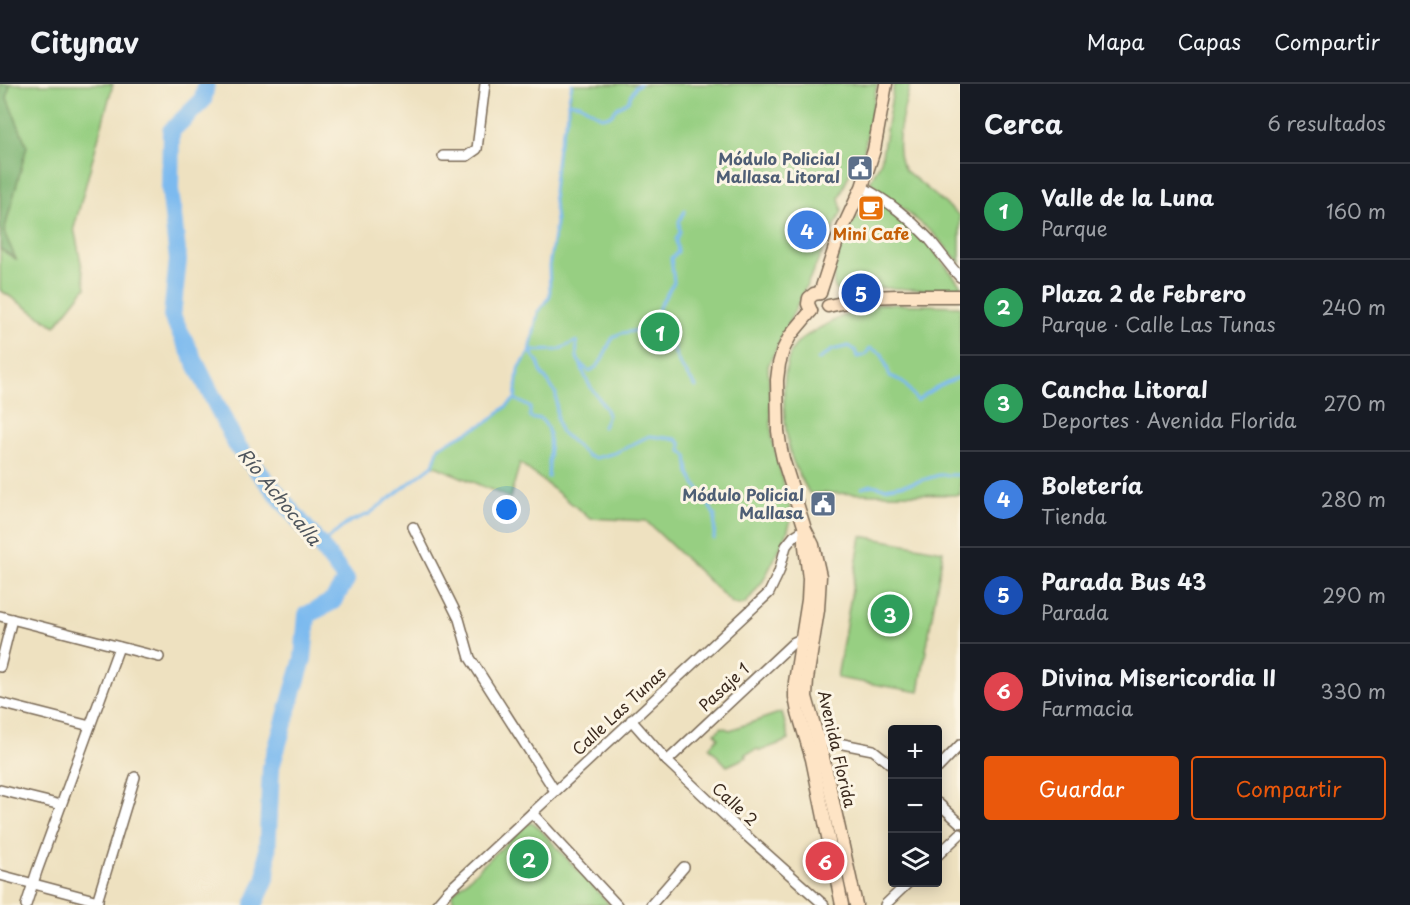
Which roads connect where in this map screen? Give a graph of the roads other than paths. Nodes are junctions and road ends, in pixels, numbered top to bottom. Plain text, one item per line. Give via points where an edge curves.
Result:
1 (486, 84) edge
2 (886, 84) edge
3 (443, 156) dead end
4 (862, 187) junction
5 (960, 277) edge
6 (820, 293) junction
7 (960, 296) edge
8 (828, 306) junction
9 (811, 311) junction
10 (413, 527) dead end
11 (805, 529) junction
12 (0, 616) edge
13 (12, 619) junction
14 (808, 639) junction
15 (119, 647) junction
16 (159, 657) dead end
17 (0, 667) edge
18 (0, 703) edge
19 (631, 720) junction
20 (90, 726) junction
21 (813, 744) junction
22 (960, 745) edge
23 (667, 760) junction
24 (888, 762) edge
25 (942, 764) edge
26 (135, 777) dead end
27 (0, 790) edge
28 (555, 791) junction
29 (61, 805) junction
30 (942, 807) edge
31 (532, 813) junction
32 (960, 823) edge
33 (960, 834) edge
34 (942, 851) edge
35 (684, 867) dead end
36 (0, 875) edge
37 (32, 884) junction
38 (904, 887) edge
39 (439, 902) edge
40 (97, 903) edge
41 (26, 905) edge
42 (450, 905) edge
43 (617, 905) edge
44 (651, 905) edge
45 (824, 905) edge
46 (842, 905) edge
47 (856, 905) edge
48 (885, 905) edge

1 - 3 street via 477,149 467,156
2 - 4 main road via 874,150
4 - 5 street via 909,218
4 - 6 main road via 837,241
6 - 8 main road
6 - 9 main road via 809,298
7 - 8 main road via 870,297
8 - 9 main road via 821,313
9 - 11 main road, Avenida Florida via 783,350 777,380 780,445
10 - 28 street via 459,619 470,658
11 - 14 main road, Avenida Florida
11 - 19 street, Calle Las Tunas via 786,546 769,593
12 - 13 street
13 - 15 street
13 - 17 street
14 - 21 main road, Avenida Florida via 795,682 795,697
14 - 23 street, Pasaje 1 via 794,642
15 - 16 street
15 - 20 street
18 - 20 street
19 - 23 street, Calle 2
19 - 28 street, Calle Las Tunas
20 - 29 street
21 - 24 street via 828,741 873,750
21 - 46 main road, Avenida Florida
21 - 47 main road, Avenida Florida
22 - 25 street
23 - 45 street, Calle 2
26 - 40 street
27 - 29 street
28 - 31 street, Calle Las Tunas
29 - 37 street
30 - 32 street
31 - 39 street, Calle Las Tunas
31 - 43 street
33 - 34 street
35 - 44 street
36 - 37 street
37 - 40 street
37 - 41 street
38 - 48 street
39 - 42 street

